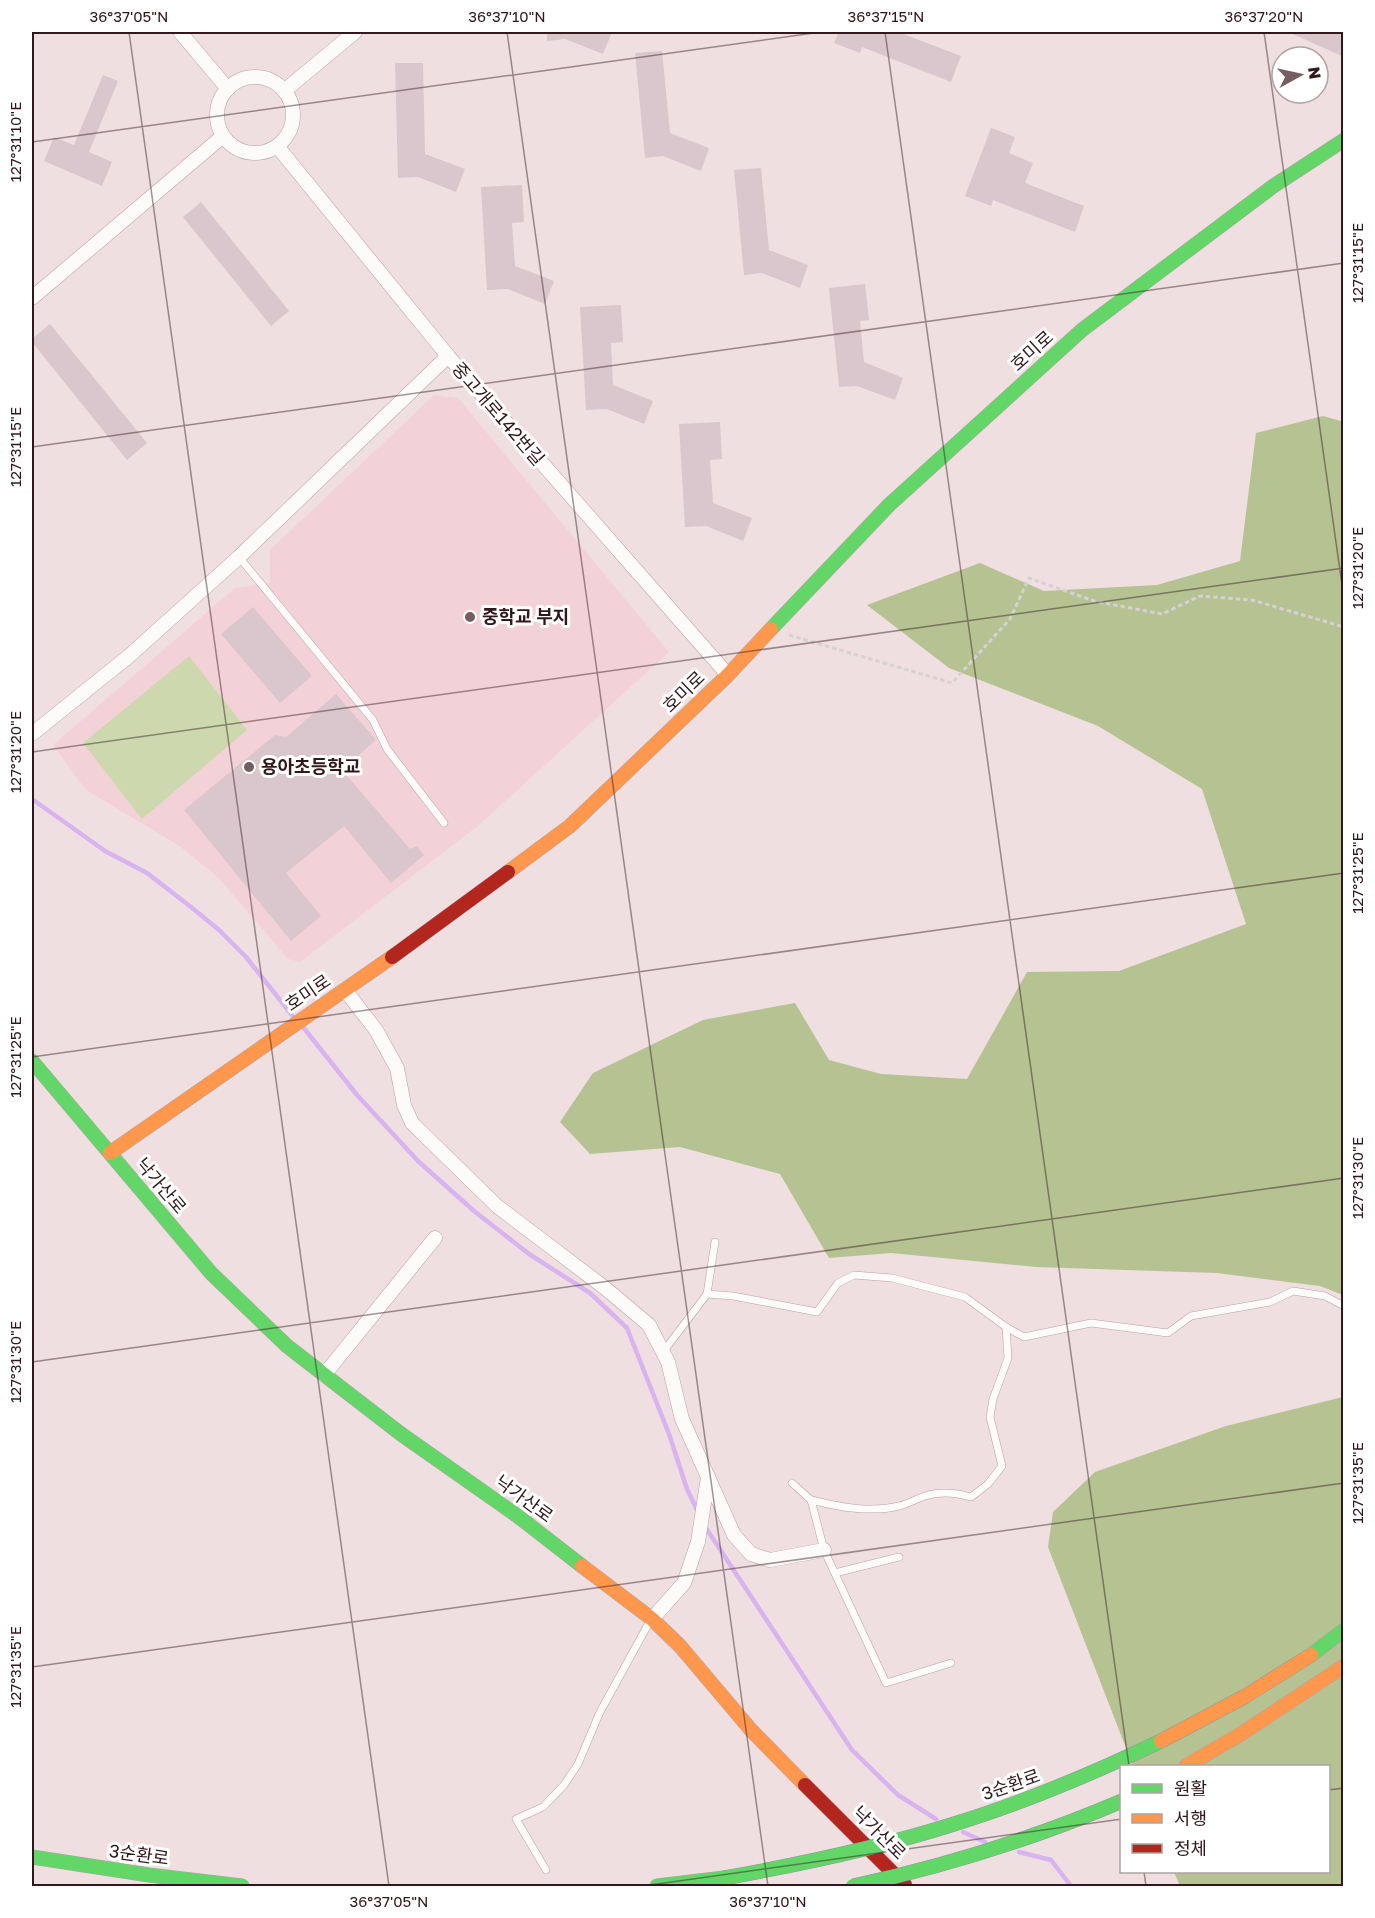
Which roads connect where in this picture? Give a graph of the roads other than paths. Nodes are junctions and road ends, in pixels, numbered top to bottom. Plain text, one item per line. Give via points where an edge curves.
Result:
1 (180, 32) edge
2 (355, 32) edge
3 (228, 89) junction
4 (284, 92) junction
5 (223, 136) junction
6 (1344, 140) edge
7 (277, 146) junction
8 (32, 298) edge
9 (448, 356) junction
10 (238, 557) junction
11 (728, 675) junction
12 (32, 734) edge
13 (444, 823) dead end
14 (345, 990) junction
15 (32, 1061) edge
16 (110, 1153) junction
17 (435, 1238) dead end
18 (715, 1242) dead end
19 (707, 1294) junction
20 (1344, 1306) edge
21 (1006, 1327) junction
22 (663, 1352) junction
23 (324, 1375) junction
24 (708, 1477) junction
25 (792, 1483) dead end
26 (811, 1500) junction
27 (824, 1550) junction
28 (899, 1557) dead end
29 (835, 1573) junction
30 (651, 1619) junction
31 (1344, 1630) edge
32 (951, 1663) dead end
33 (1344, 1666) edge
34 (1189, 1765) edge
35 (1120, 1802) edge
36 (32, 1857) edge
37 (546, 1870) dead end
38 (242, 1887) edge
39 (657, 1887) edge
40 (853, 1887) edge
41 (907, 1887) edge

1 - 3 street
2 - 4 street
3 - 4 street via 238,81 263,78
3 - 5 street via 217,111
4 - 7 street via 290,102 291,126
5 - 7 street via 242,151 266,152
5 - 8 street
6 - 11 main road, 호미로 via 1272,187 1082,330 889,505
7 - 9 street, 중고개로142번길
9 - 10 street
9 - 11 street, 중고개로142번길
10 - 12 street via 129,656
10 - 13 lane via 373,720 387,749
11 - 14 main road, 호미로 via 570,826
14 - 16 main road, 호미로
14 - 22 street via 376,1030 396,1068 412,1123 497,1206 649,1325
15 - 16 main road
16 - 23 main road, 낙가산로 via 211,1273 287,1346
17 - 23 street
18 - 19 lane
19 - 21 lane via 817,1312 838,1283 854,1275 892,1278 965,1297
19 - 22 lane
20 - 21 lane via 1325,1296 1293,1291 1270,1302 1191,1316 1168,1333 1091,1323 1024,1337
21 - 26 lane via 1008,1359 990,1417 1002,1466 988,1485 971,1497 955,1493 928,1495 898,1506 865,1509
22 - 24 street via 681,1419
23 - 30 main road, 낙가산로
24 - 27 street via 734,1534 751,1554 770,1560
24 - 30 street via 698,1542 684,1583
25 - 26 lane
26 - 27 lane
27 - 29 lane
28 - 29 lane
29 - 32 lane via 886,1683
30 - 37 lane via 564,1785 543,1807 516,1819
30 - 41 main road, 낙가산로 via 680,1646 751,1730
31 - 39 main road, 3순환로, bridge via 1269,1683 1206,1720 1042,1794 903,1840 777,1870
33 - 34 main road
35 - 40 main road, bridge via 977,1853
36 - 38 main road, 3순환로

